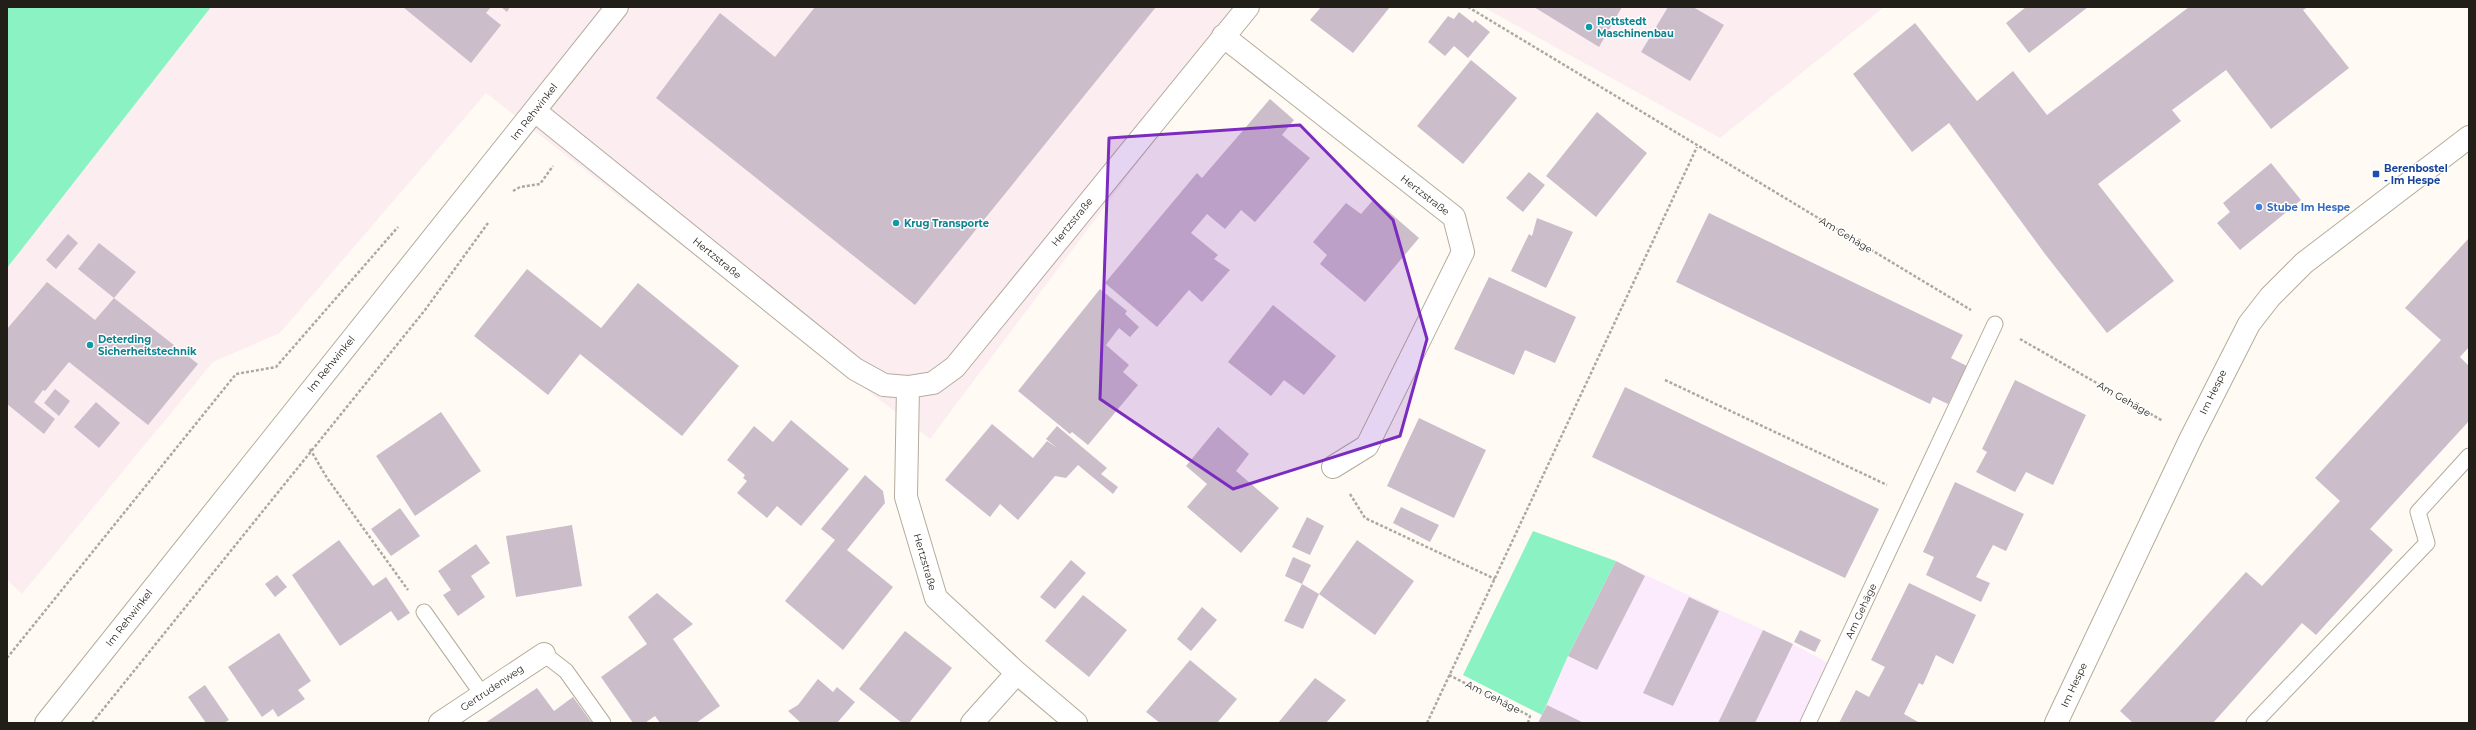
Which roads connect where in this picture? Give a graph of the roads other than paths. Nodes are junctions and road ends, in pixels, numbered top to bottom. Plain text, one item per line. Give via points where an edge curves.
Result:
1 (617, 7) edge
2 (1248, 7) edge
3 (1223, 36) junction
4 (535, 111) junction
5 (2469, 137) edge
6 (1995, 324) road end
7 (908, 387) junction
8 (2469, 456) edge
9 (1333, 467) road end
10 (424, 612) road end
11 (544, 654) joint
12 (1017, 673) junction
13 (482, 694) junction
14 (46, 723) edge
15 (440, 723) edge
16 (603, 723) edge
17 (972, 723) edge
18 (1076, 723) edge
19 (1808, 723) edge
20 (2056, 723) edge
21 (2254, 723) edge

1 - 4 street, Im Rehwinkel
2 - 3 street, Hertzstraße
3 - 7 street, Hertzstraße via 955,367 933,383
3 - 9 street, Hertzstraße via 1454,217 1464,252 1367,446
4 - 7 street, Hertzstraße via 855,369 884,385
4 - 14 street, Im Rehwinkel
5 - 20 street, Im Hespe via 2304,263 2270,297 2249,324 2191,438
6 - 19 lane, Am Gehäge
7 - 12 street, Hertzstraße via 906,497 936,598
8 - 21 lane via 2418,512 2427,543
10 - 13 lane
11 - 13 street, Gertrudenweg
11 - 16 lane via 566,671
12 - 17 street
12 - 18 street, Hertzstraße
13 - 15 street, Gertrudenweg

